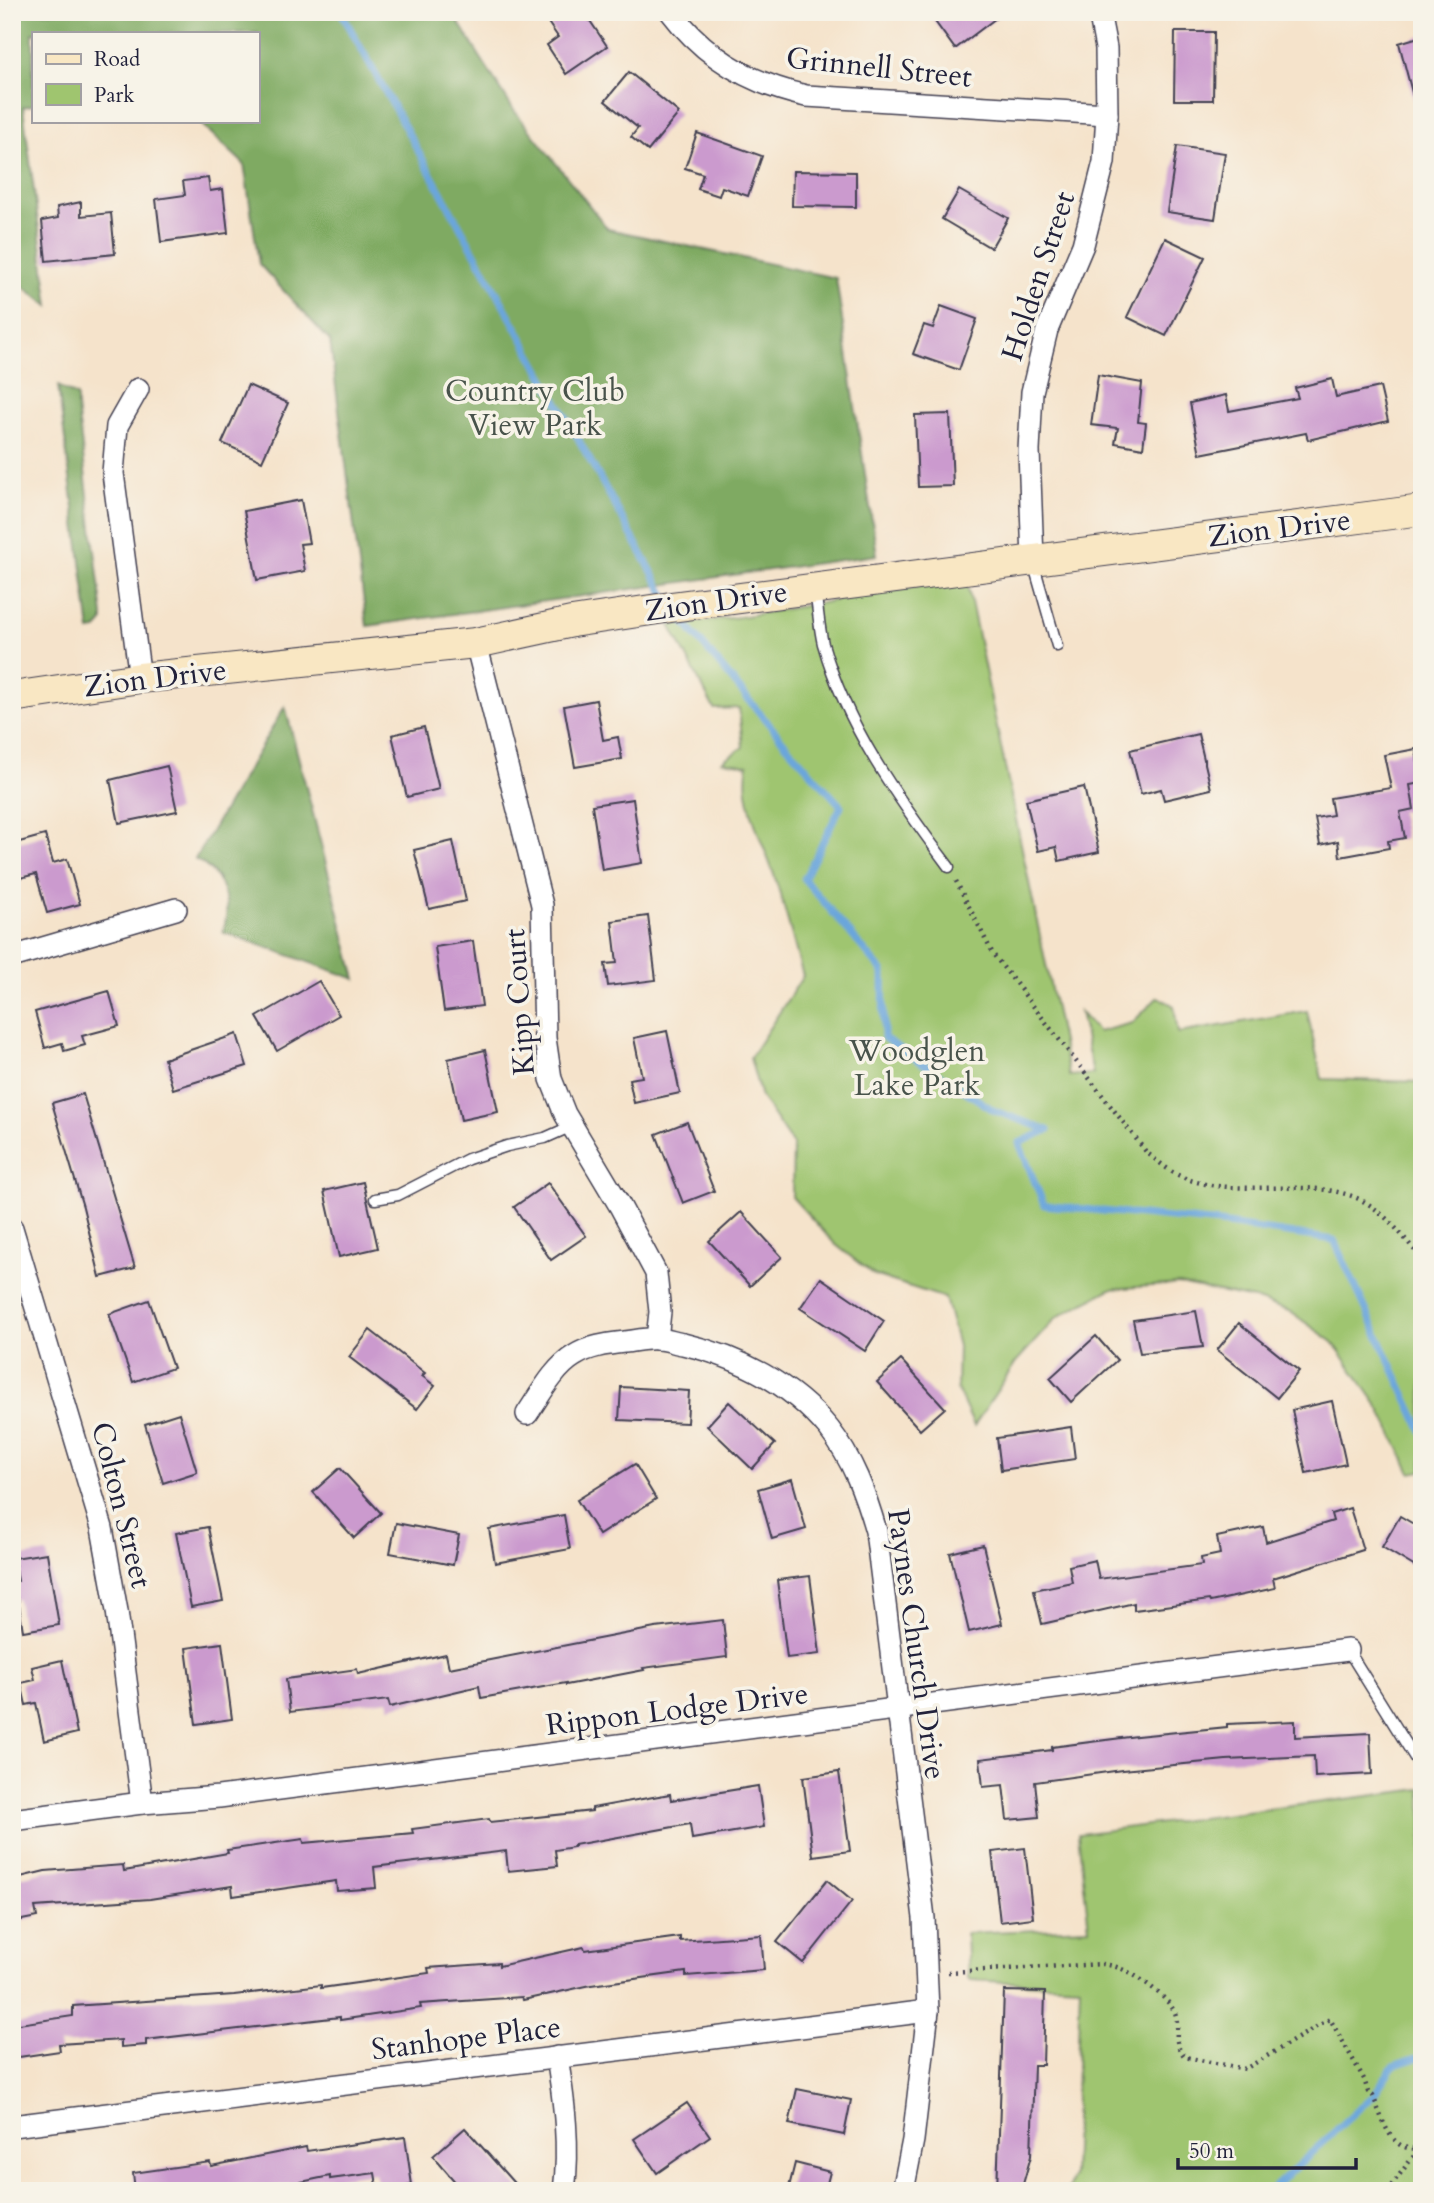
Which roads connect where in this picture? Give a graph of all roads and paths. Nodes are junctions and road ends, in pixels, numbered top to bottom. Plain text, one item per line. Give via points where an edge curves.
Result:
1 (671, 12) edge
2 (1098, 12) edge
3 (1107, 114) junction
4 (138, 389) dead end
5 (1422, 510) edge
6 (1033, 559) junction
7 (815, 588) junction
8 (476, 643) junction
9 (1057, 646) dead end
10 (140, 678) junction
11 (12, 697) edge
12 (950, 867) joint
13 (176, 909) dead end
14 (12, 957) edge
15 (572, 1126) junction
16 (375, 1199) dead end
17 (12, 1228) edge
18 (1422, 1259) edge
19 (657, 1339) junction
20 (527, 1414) dead end
21 (1348, 1650) joint
22 (897, 1711) junction
23 (1422, 1769) edge
24 (142, 1803) junction
25 (12, 1820) edge
26 (926, 1973) junction
27 (928, 2011) junction
28 (557, 2056) junction
29 (12, 2126) edge
30 (1420, 2148) edge
31 (564, 2191) edge
32 (903, 2191) edge
33 (1387, 2191) edge

1 - 3 street, Grinnell Street via 712,55 780,90 806,96
2 - 3 street, Holden Street via 1106,48
3 - 6 street, Holden Street via 1096,201 1047,330 1032,392
4 - 10 street via 117,426 113,474
5 - 6 main road, Zion Drive
6 - 7 main road, Zion Drive
6 - 9 lane
7 - 8 main road, Zion Drive via 572,622
7 - 12 lane via 823,642 859,734 907,811
8 - 10 main road, Zion Drive
8 - 15 street, Kipp Court via 542,905 545,1038 551,1079
10 - 11 main road, Zion Drive
12 - 18 path via 993,954 1147,1153 1178,1175 1209,1184 1340,1192 1362,1200 1389,1221
13 - 14 street
15 - 16 lane via 468,1159 398,1195
15 - 19 street, Kipp Court via 656,1273
17 - 24 street, Colton Street via 102,1528
19 - 20 street, Paynes Church Drive via 604,1344 575,1355 561,1366
19 - 22 street, Paynes Church Drive via 734,1359 764,1374 813,1413 851,1461 876,1531
21 - 22 street, Rippon Lodge Drive
21 - 23 lane
22 - 24 street, Rippon Lodge Drive
22 - 26 street, Paynes Church Drive via 924,1918
24 - 25 street, Rippon Lodge Drive
26 - 27 street, Paynes Church Drive
26 - 30 path via 1103,1964 1121,1968 1168,2000 1176,2016 1179,2050 1185,2057 1245,2069 1330,2019 1389,2135 1399,2145
27 - 28 street, Stanhope Place
27 - 32 street, Paynes Church Drive
28 - 29 street, Stanhope Place
28 - 31 street via 565,2111
30 - 33 path

